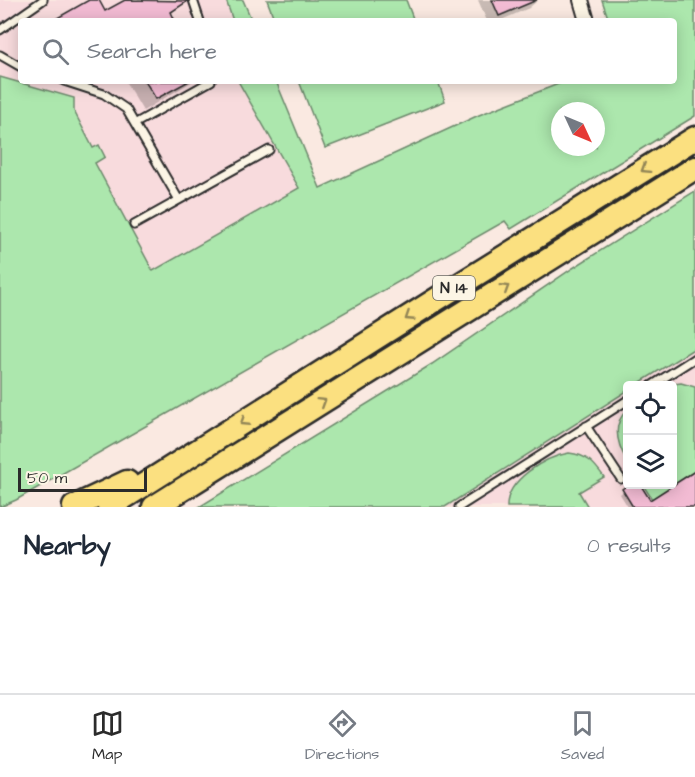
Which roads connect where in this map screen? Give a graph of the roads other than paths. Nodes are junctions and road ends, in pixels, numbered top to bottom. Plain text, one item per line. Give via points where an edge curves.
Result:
1 (43, 0) edge
2 (193, 0) edge
3 (581, 0) edge
4 (199, 18) edge
5 (586, 18) edge
6 (0, 30) edge
7 (0, 55) edge
8 (18, 65) edge
9 (74, 84) edge
10 (207, 84) edge
11 (136, 123) junction
12 (695, 138) edge
13 (269, 150) dead end
14 (695, 168) edge
15 (179, 200) junction
16 (134, 225) dead end
17 (694, 360) edge
18 (659, 381) edge
19 (623, 403) edge
20 (586, 426) junction
21 (215, 441) junction
22 (236, 455) junction
23 (621, 478) dead end
24 (74, 507) edge
25 (110, 507) edge
26 (154, 507) edge
27 (166, 507) edge
28 (459, 507) edge

1 - 6 lane
2 - 4 lane
3 - 5 street
7 - 8 lane
9 - 11 lane via 117,101
10 - 11 lane
11 - 15 lane
12 -> 21 highway, N 14
13 - 15 lane
22 -> 14 highway, N 14
15 - 16 lane
17 - 18 lane
19 - 20 lane
20 - 23 lane
20 - 28 lane
21 - 24 highway
21 - 25 highway, N 14
22 - 26 highway, N 14
22 - 27 highway

